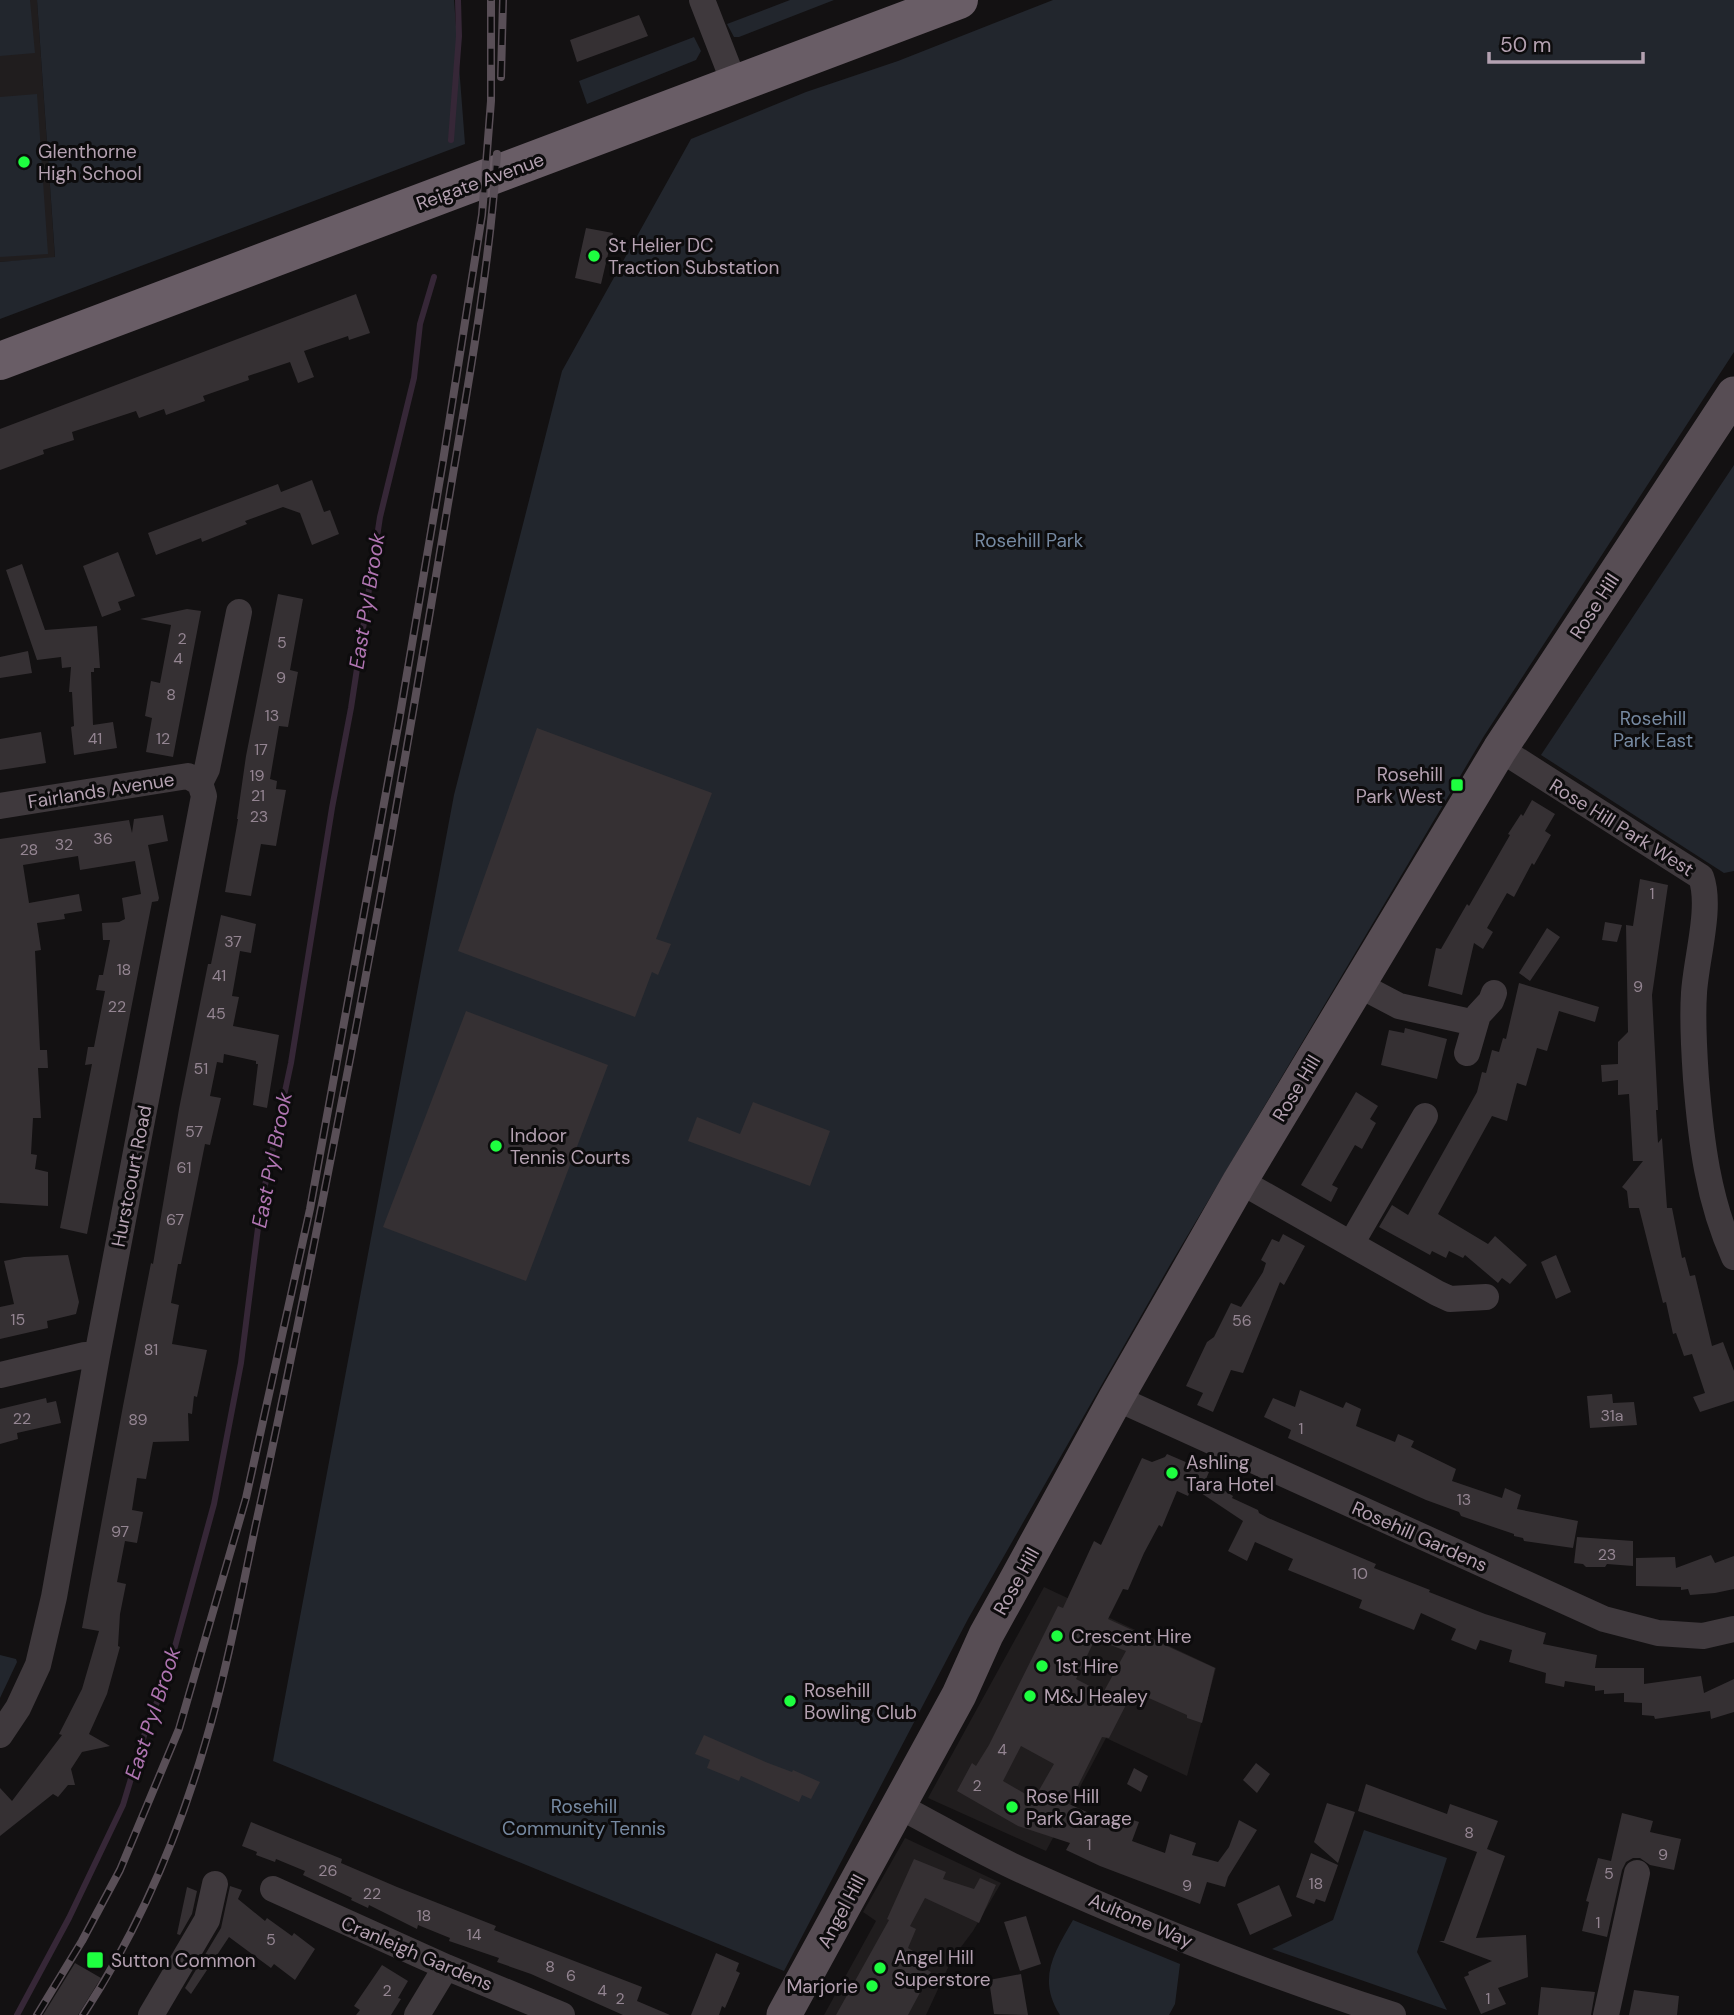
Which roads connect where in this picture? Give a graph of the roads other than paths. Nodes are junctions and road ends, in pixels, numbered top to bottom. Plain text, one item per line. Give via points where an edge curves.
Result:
1 (702, 0) edge
2 (959, 0) edge
3 (735, 85) junction
4 (0, 361) edge
5 (1734, 394) edge
6 (239, 612) dead end
7 (1500, 749) junction
8 (200, 783) junction
9 (0, 806) edge
10 (1359, 985) junction
11 (1494, 993) dead end
12 (1475, 1023) junction
13 (1467, 1053) dead end
14 (1425, 1116) dead end
15 (1240, 1181) junction
16 (1351, 1244) junction
17 (1734, 1257) edge
18 (1486, 1297) dead end
19 (97, 1356) junction
20 (0, 1375) edge
21 (1116, 1398) junction
22 (1734, 1629) edge
23 (0, 1735) edge
24 (897, 1805) junction
25 (1637, 1873) dead end
26 (215, 1884) dead end
27 (273, 1889) dead end
28 (446, 1967) junction
29 (151, 2015) edge
30 (418, 2015) edge
31 (562, 2015) edge
32 (784, 2015) edge
33 (1393, 2015) edge
34 (1606, 2015) edge

1 - 3 street
2 - 3 highway, Reigate Avenue
3 - 4 highway, Reigate Avenue
5 - 7 main road, Rose Hill
6 - 8 street, Hurstcourt Road via 207,769
7 - 10 main road, Rose Hill
7 - 17 street, Rose Hill Park West via 1701,877 1706,896 1693,1029 1698,1106 1713,1202
8 - 9 street, Fairlands Avenue via 188,776
8 - 19 street, Hurstcourt Road via 204,796
10 - 12 street via 1399,1006
10 - 15 main road, Rose Hill
11 - 12 street
12 - 13 street
14 - 16 street
15 - 16 street
15 - 21 main road, Rose Hill
16 - 18 street via 1450,1298
19 - 20 street
19 - 23 street, Hurstcourt Road via 38,1665
21 - 22 street, Rosehill Gardens via 1604,1619 1658,1633 1703,1636
21 - 24 main road, Rose Hill
24 - 32 main road, Angel Hill
24 - 33 street, Aultone Way via 1028,1873 1192,1942
25 - 34 street
26 - 29 street via 207,1920
27 - 28 street, Cranleigh Gardens
28 - 30 street
28 - 31 street, Cranleigh Gardens

